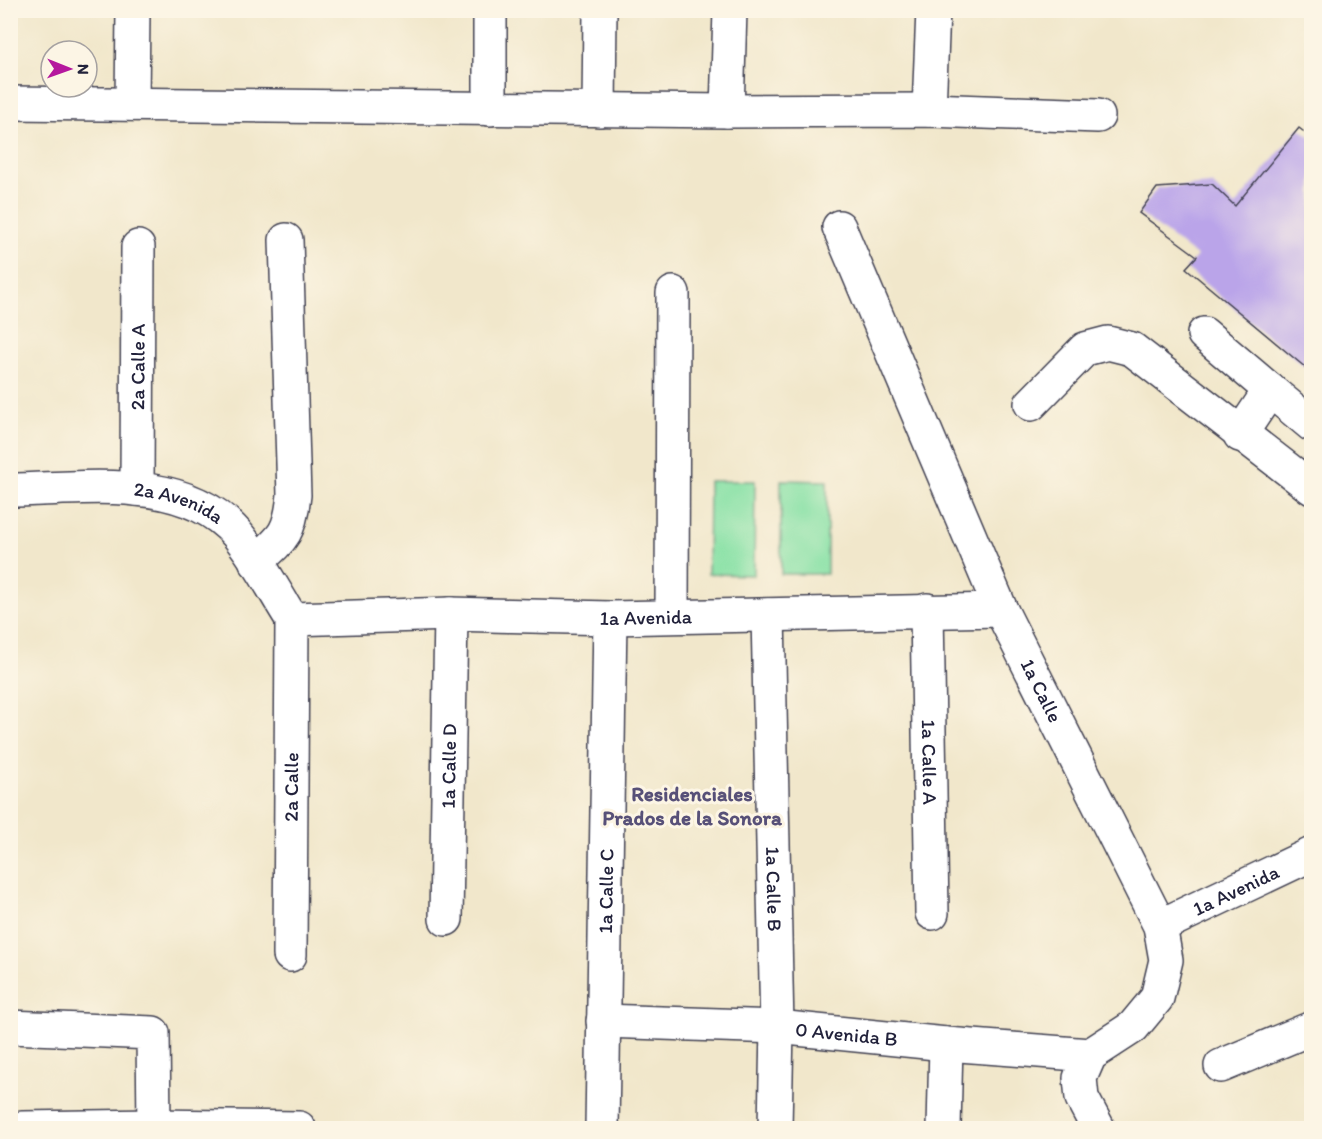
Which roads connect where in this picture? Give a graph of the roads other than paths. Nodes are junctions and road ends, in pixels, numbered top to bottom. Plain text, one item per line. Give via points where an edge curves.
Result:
1 (133, 10) edge
2 (490, 10) edge
3 (600, 10) edge
4 (730, 10) edge
5 (933, 10) edge
6 (10, 103) edge
7 (132, 104) junction
8 (490, 109) junction
9 (599, 110) junction
10 (929, 110) junction
11 (727, 111) junction
12 (1098, 116) dead end
13 (839, 227) dead end
14 (286, 240) dead end
15 (138, 247) dead end
16 (673, 294) dead end
17 (1204, 334) dead end
18 (1270, 390) junction
19 (1031, 404) dead end
20 (1311, 425) edge
21 (1240, 435) junction
22 (1311, 488) edge
23 (137, 489) junction
24 (10, 490) edge
25 (256, 562) junction
26 (927, 610) junction
27 (1001, 610) junction
28 (451, 614) junction
29 (768, 615) junction
30 (672, 616) junction
31 (610, 618) junction
32 (292, 619) junction
33 (1311, 854) edge
34 (932, 913) dead end
35 (446, 919) dead end
36 (1160, 926) junction
37 (290, 955) dead end
38 (603, 1021) junction
39 (10, 1027) edge
40 (777, 1027) junction
41 (1311, 1028) edge
42 (946, 1044) junction
43 (1090, 1055) junction
44 (1221, 1066) dead end
45 (154, 1127) edge
46 (22, 1128) edge
47 (299, 1128) edge
48 (602, 1128) edge
49 (776, 1128) edge
50 (944, 1128) edge
51 (1098, 1128) edge

1 - 7 street
2 - 8 street
3 - 9 street
4 - 11 street
5 - 10 street
6 - 7 street
7 - 8 street
8 - 9 street
9 - 11 street
10 - 11 street
10 - 12 street
13 - 27 street, 1a Calle
14 - 25 street via 292,518 284,537
15 - 23 street, 2a Calle A
16 - 30 street
17 - 18 street
18 - 20 street
18 - 21 street
19 - 21 street via 1085,349 1108,343 1132,349
21 - 22 street
23 - 24 street, 2a Avenida
23 - 25 street, 2a Avenida via 159,490 199,504 237,533
25 - 32 street, 2a Avenida
26 - 27 street, 1a Avenida
26 - 29 street, 1a Avenida
26 - 34 street, 1a Calle A
27 - 36 street, 1a Calle
28 - 31 street, 1a Avenida
28 - 32 street, 1a Avenida
28 - 35 street, 1a Calle D
29 - 30 street, 1a Avenida
29 - 40 street, 1a Calle B
30 - 31 street, 1a Avenida
31 - 38 street, 1a Calle C
32 - 37 street, 2a Calle
33 - 36 street, 1a Avenida
36 - 43 street, 1a Calle via 1166,960 1157,998 1133,1028
38 - 40 street, 0 Avenida B
38 - 48 street, 1a Calle C
39 - 45 street via 153,1033
40 - 42 street, 0 Avenida B
40 - 49 street, 1a Calle B
41 - 44 street
42 - 43 street, 0 Avenida B
42 - 50 street
43 - 51 street via 1080,1078 1082,1098
45 - 46 street
45 - 47 street

